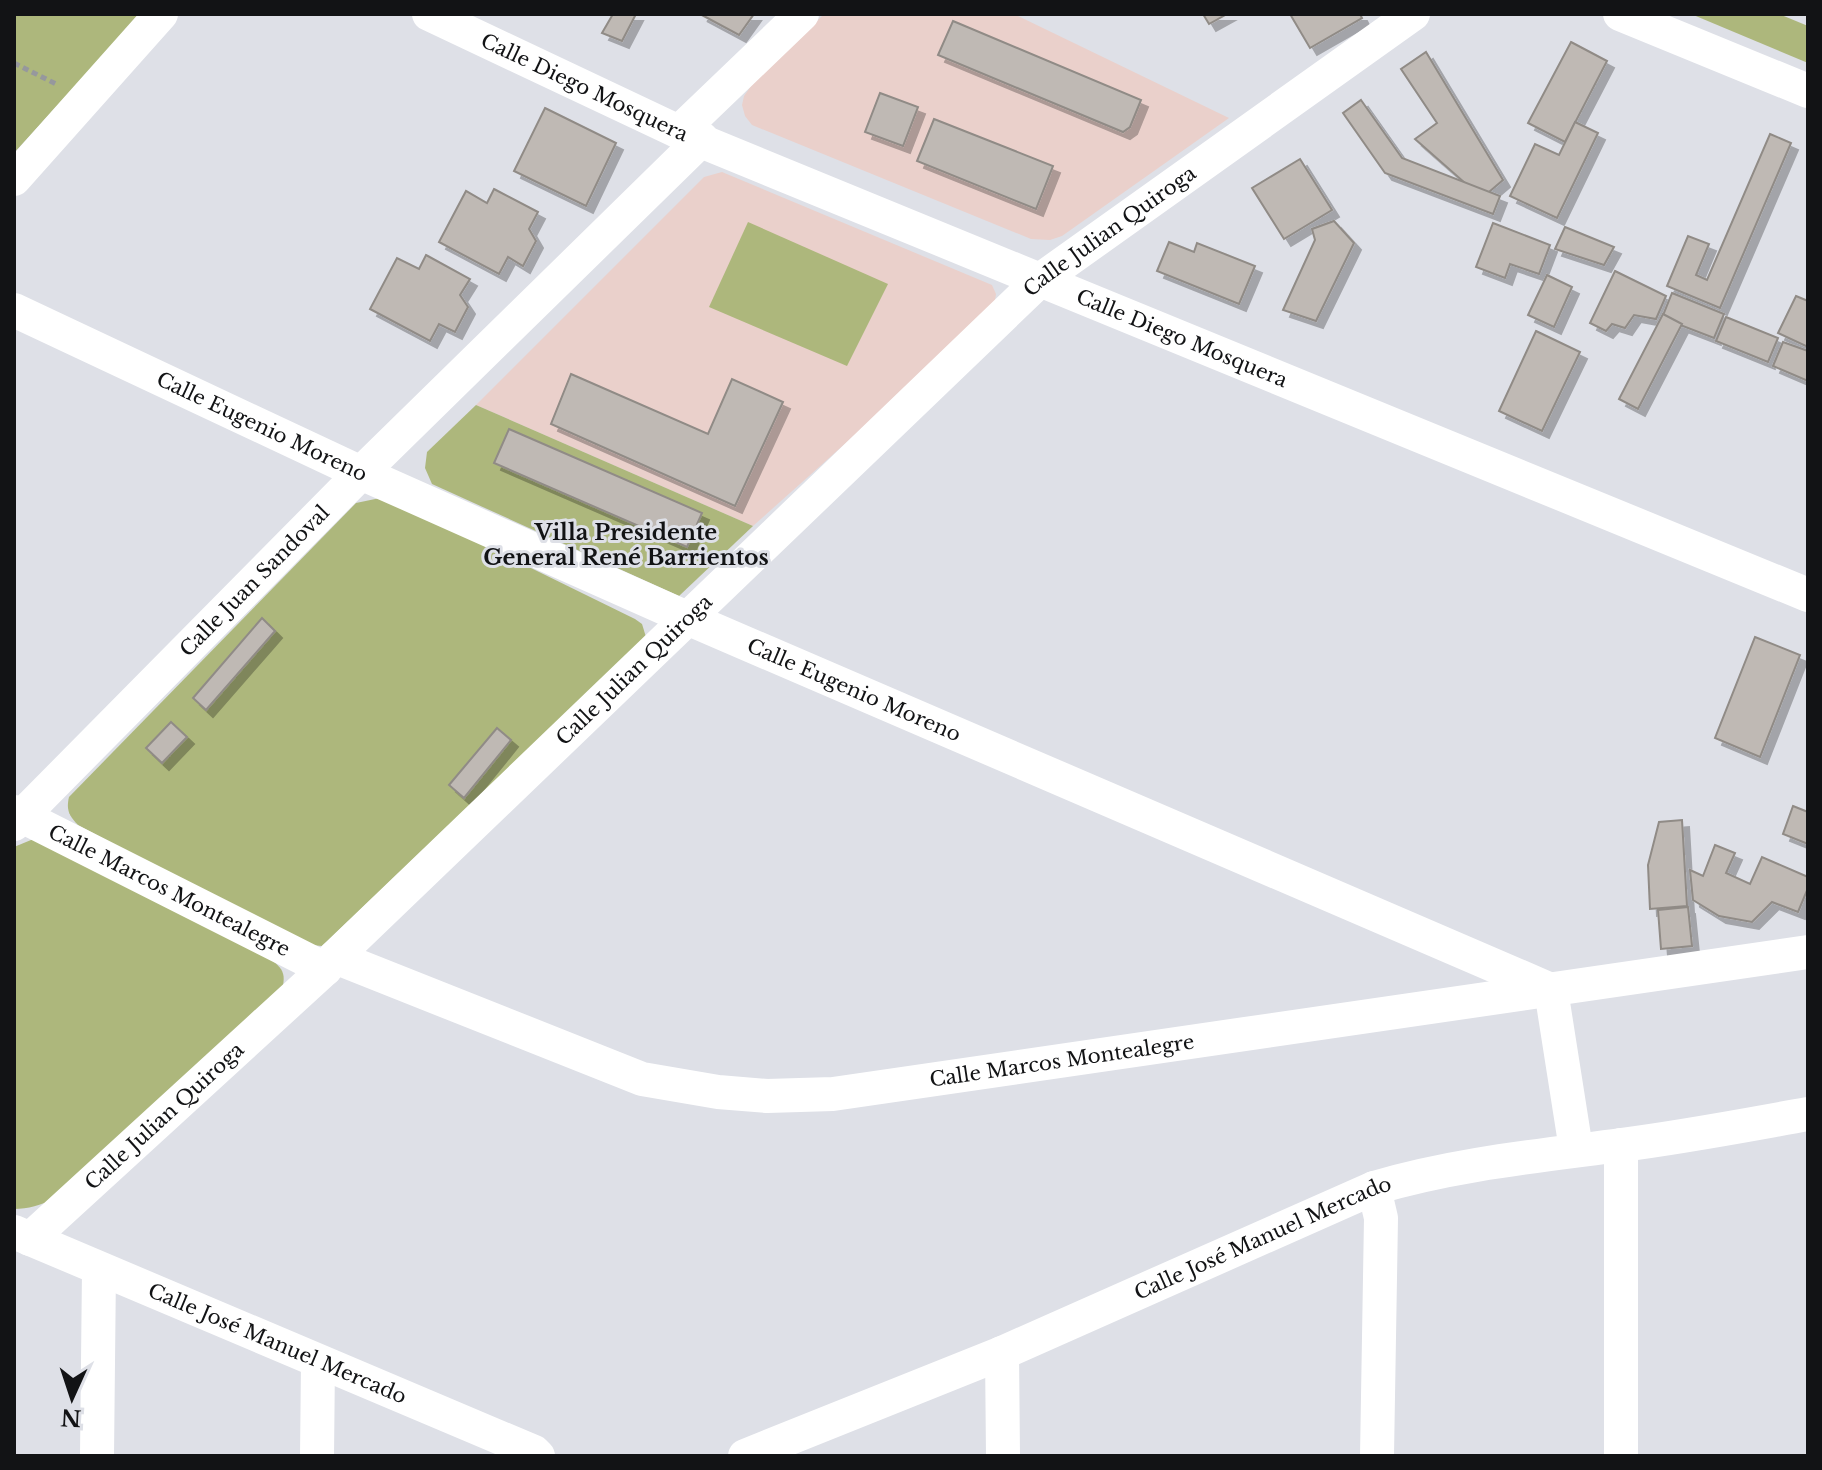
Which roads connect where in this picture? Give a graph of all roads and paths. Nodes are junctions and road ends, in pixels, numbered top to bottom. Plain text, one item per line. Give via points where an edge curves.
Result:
1 (161, 14) edge
2 (429, 14) edge
3 (802, 14) edge
4 (1413, 14) edge
5 (1620, 14) edge
6 (14, 63) edge
7 (1808, 91) edge
8 (86, 99) junction
9 (690, 136) junction
10 (14, 179) edge
11 (1040, 280) junction
12 (14, 310) edge
13 (361, 473) junction
14 (1808, 595) edge
15 (687, 618) junction
16 (17, 817) edge
17 (1808, 952) edge
18 (330, 963) junction
19 (1551, 990) junction
20 (1808, 1114) edge
21 (1621, 1145) junction
22 (1576, 1149) junction
23 (1374, 1188) junction
24 (22, 1236) edge
25 (99, 1269) junction
26 (1002, 1353) junction
27 (318, 1362) junction
28 (778, 1450) edge
29 (97, 1456) edge
30 (317, 1456) edge
31 (538, 1456) edge
32 (745, 1456) edge
33 (1003, 1456) edge
34 (1377, 1456) edge
35 (1621, 1456) edge

1 - 8 street
2 - 9 street, Calle Diego Mosquera
3 - 9 street, Calle Juan Sandoval
4 - 11 street, Calle Julian Quiroga
5 - 7 street
6 - 8 path
8 - 10 street
9 - 11 street, Calle Diego Mosquera
9 - 13 street, Calle Juan Sandoval
11 - 14 street, Calle Diego Mosquera
11 - 15 street, Calle Julian Quiroga
12 - 13 street, Calle Eugenio Moreno
13 - 15 street, Calle Eugenio Moreno
13 - 16 street, Calle Juan Sandoval
15 - 18 street, Calle Julian Quiroga
15 - 19 street, Calle Eugenio Moreno
16 - 18 street, Calle Marcos Montealegre
17 - 19 street, Calle Marcos Montealegre
18 - 19 street, Calle Marcos Montealegre via 642,1079 767,1096 833,1094
18 - 24 street, Calle Julian Quiroga
19 - 22 street
20 - 21 street, Calle José Manuel Mercado
21 - 22 street, Calle José Manuel Mercado
21 - 35 street
22 - 23 street, Calle José Manuel Mercado via 1425,1173
23 - 26 street, Calle José Manuel Mercado
23 - 34 street via 1381,1218
24 - 25 street, Calle José Manuel Mercado
25 - 27 street, Calle José Manuel Mercado
25 - 29 street
26 - 28 street, Calle José Manuel Mercado
26 - 33 street
27 - 30 street
27 - 31 street, Calle José Manuel Mercado
28 - 32 street, Calle José Manuel Mercado

